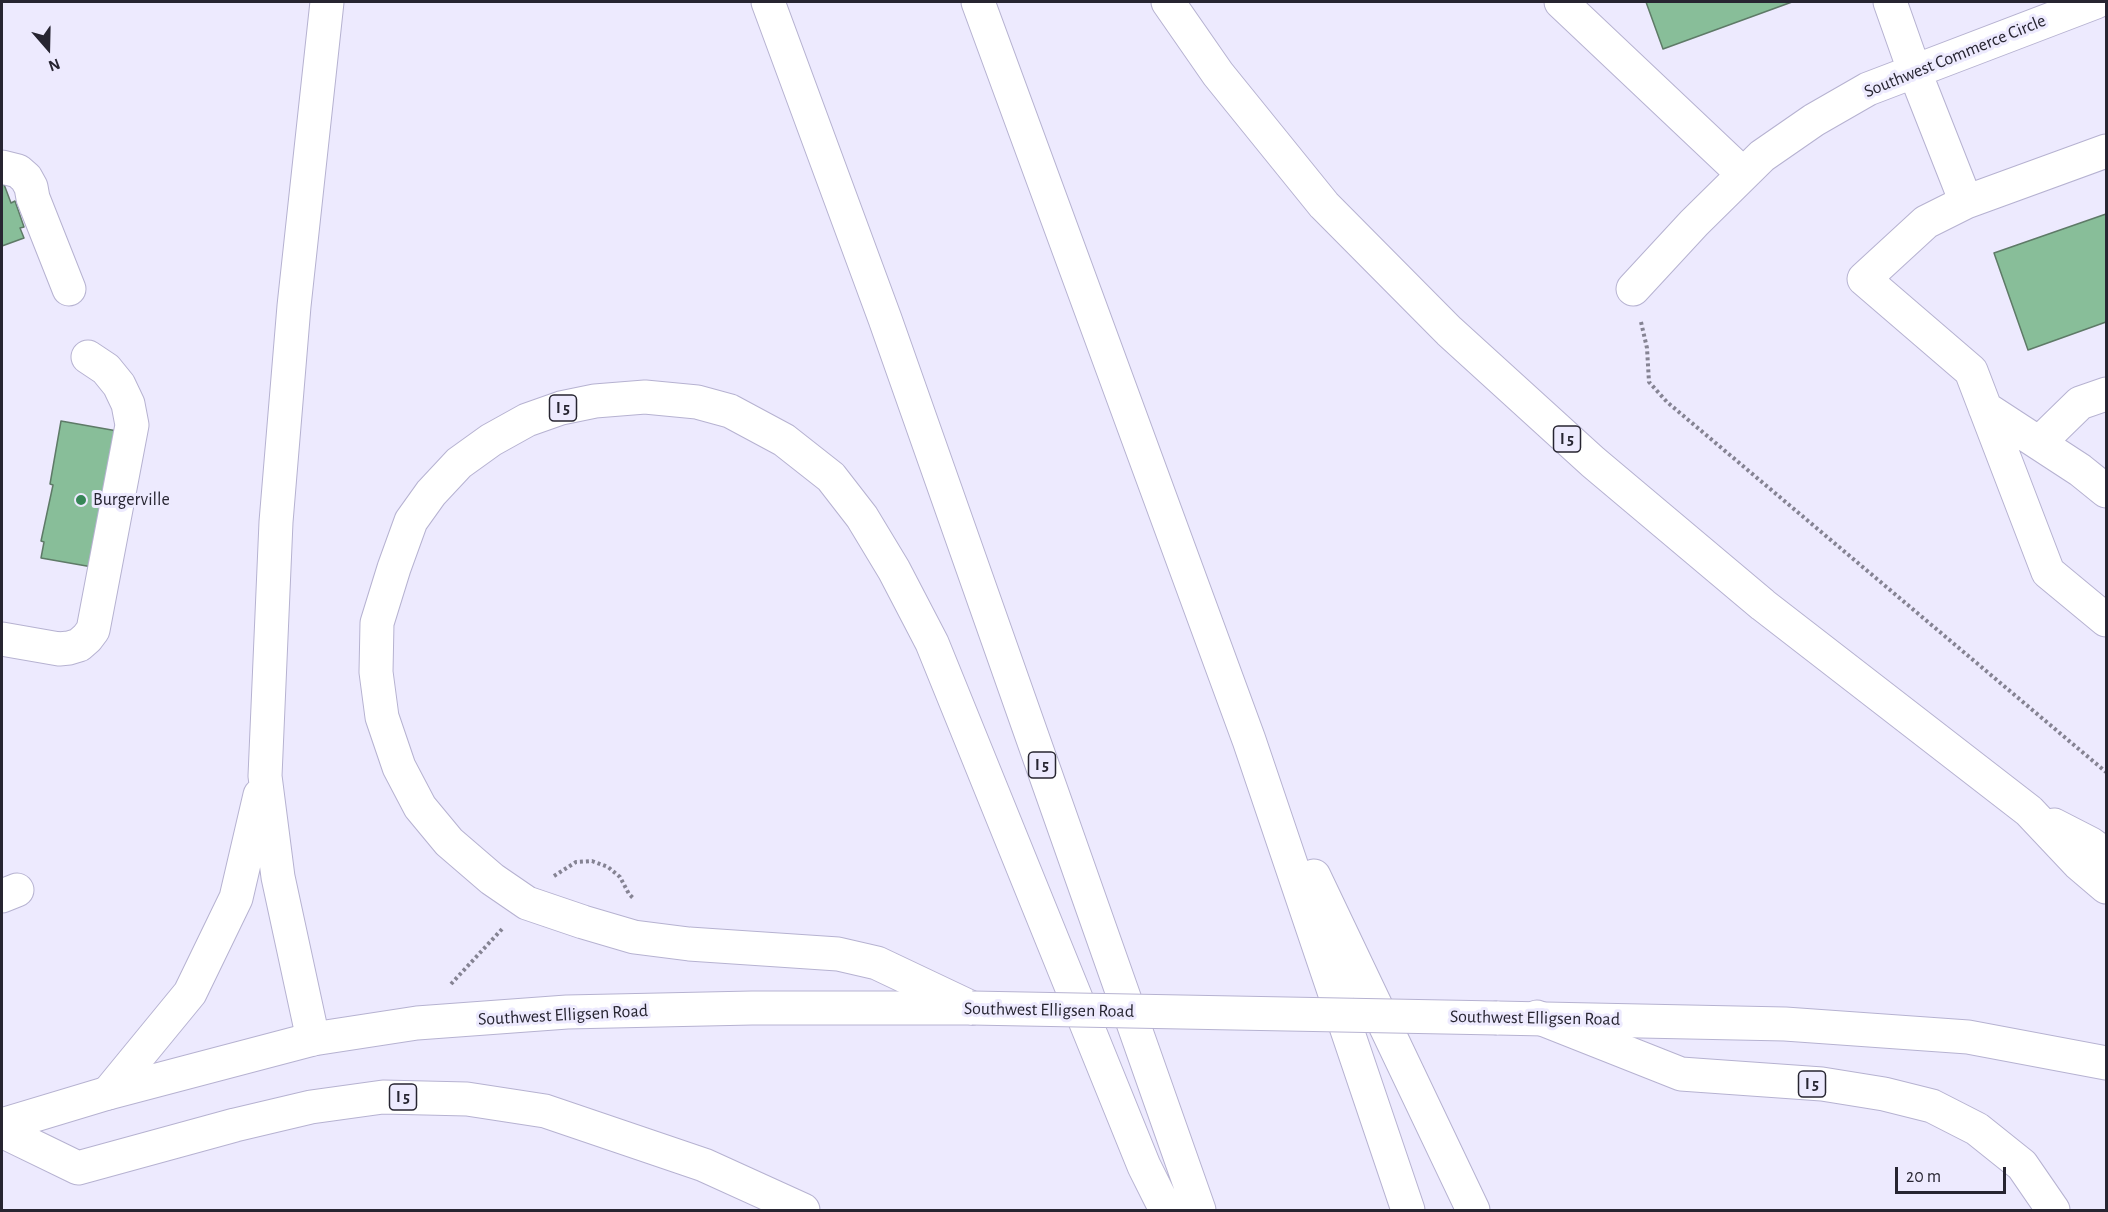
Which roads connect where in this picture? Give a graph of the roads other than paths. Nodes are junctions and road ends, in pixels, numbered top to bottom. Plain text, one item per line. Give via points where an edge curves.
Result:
1 (327, 2) edge
2 (768, 2) edge
3 (978, 2) edge
4 (1168, 2) edge
5 (1561, 2) edge
6 (1890, 2) edge
7 (2096, 2) edge
8 (1914, 70) junction
9 (2106, 151) edge
10 (2, 167) edge
11 (1743, 174) junction
12 (1966, 202) junction
13 (69, 289) dead end
14 (1633, 289) road end
15 (88, 357) dead end
16 (2106, 394) edge
17 (1985, 408) junction
18 (2039, 443) junction
19 (2106, 491) edge
20 (2106, 620) edge
21 (2, 639) edge
22 (1250, 740) junction
23 (265, 776) junction
24 (2029, 812) junction
25 (2106, 855) edge
26 (2106, 887) edge
27 (972, 1008) junction
28 (1537, 1017) junction
29 (313, 1038) junction
30 (2106, 1063) edge
31 (108, 1093) junction
32 (2, 1125) edge
33 (2, 1131) edge
34 (803, 1210) edge
35 (1166, 1210) edge
36 (1199, 1210) edge
37 (1408, 1210) edge
38 (1473, 1210) edge
39 (2053, 1210) edge

1 - 23 main road via 294,306 277,510
2 - 36 main road, I 5 via 885,319
3 - 22 main road
4 - 24 main road, I 5 via 1218,74 1324,205 1449,331 1593,462 1763,605
5 - 11 main road
6 - 8 main road
7 - 8 main road, Southwest Commerce Circle
8 - 11 main road, Southwest Commerce Circle via 1868,89 1814,120
8 - 12 main road
9 - 12 main road
10 - 13 main road via 18,171 26,178
11 - 14 main road, Southwest Commerce Circle
12 - 17 main road via 1926,222 1864,279 1971,371
15 - 21 main road via 106,369 119,385 132,425 93,630 79,645 59,649
16 - 18 main road via 2080,403
17 - 18 main road
17 - 20 main road via 2048,572
18 - 19 main road
22 - 37 main road
22 - 38 main road
23 - 29 main road via 278,877
23 - 31 main road via 236,898 190,993
24 - 25 main road, I 5
24 - 26 main road, I 5
27 - 28 main road, Southwest Elligsen Road, bridge
27 - 29 main road, Southwest Elligsen Road via 567,1012 417,1023
27 - 35 main road, I 5 via 877,963 838,954 634,937 583,922 527,903 449,842 420,807 399,768 382,717 376,672 377,623 411,521 459,463 527,420 595,401 645,397 697,402 730,411 784,440 831,477 894,570 932,643 1144,1166
28 - 30 main road, Southwest Elligsen Road via 1785,1024 1968,1037
28 - 39 main road, I 5 via 1681,1074 1822,1084 1932,1106 1977,1129 2022,1165
29 - 31 main road, Southwest Elligsen Road
31 - 32 main road, Southwest Elligsen Road
33 - 34 main road, I 5 via 78,1168 311,1107 383,1097 467,1099 545,1111 704,1165

